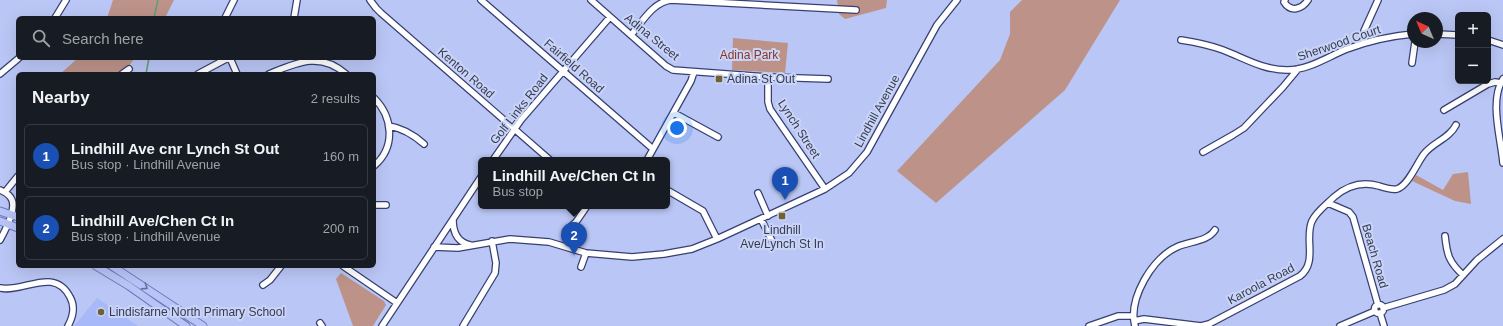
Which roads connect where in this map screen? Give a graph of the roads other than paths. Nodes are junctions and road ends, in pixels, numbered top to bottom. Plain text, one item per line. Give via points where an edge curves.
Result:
1 (66, 0) edge
2 (234, 0) edge
3 (297, 0) edge
4 (370, 0) edge
5 (481, 0) edge
6 (590, 0) edge
7 (957, 0) edge
8 (1285, 0) edge
9 (1308, 0) edge
10 (1378, 0) edge
11 (856, 10) dead end
12 (56, 16) edge
13 (226, 16) edge
14 (294, 16) edge
15 (610, 17) junction
16 (1443, 34) edge
17 (631, 35) junction
18 (1407, 35) edge
19 (1455, 35) edge
20 (1181, 40) dead end
21 (1491, 41) edge
22 (1364, 43) junction
23 (1503, 45) edge
24 (1414, 48) edge
25 (17, 60) edge
26 (225, 60) edge
27 (230, 60) edge
28 (298, 60) edge
29 (1412, 63) dead end
30 (129, 69) dead end
31 (1298, 69) junction
32 (563, 71) junction
33 (125, 72) edge
34 (202, 72) edge
35 (236, 72) edge
36 (273, 72) edge
37 (344, 72) edge
38 (694, 72) junction
39 (0, 74) edge
40 (768, 77) junction
41 (828, 79) dead end
42 (1502, 81) edge
43 (376, 100) edge
44 (1444, 110) dead end
45 (674, 113) junction
46 (390, 126) junction
47 (1456, 126) dead end
48 (514, 129) junction
49 (718, 137) dead end
50 (424, 144) dead end
51 (653, 149) junction
52 (1202, 152) dead end
53 (495, 157) edge
54 (547, 157) edge
55 (649, 157) edge
56 (1503, 158) edge
57 (1503, 163) edge
58 (376, 164) edge
59 (16, 178) edge
60 (478, 182) edge
61 (825, 189) junction
62 (2, 191) edge
63 (670, 192) edge
64 (758, 193) dead end
65 (1328, 203) junction
66 (376, 205) edge
67 (386, 205) dead end
68 (585, 209) edge
69 (0, 212) edge
70 (14, 216) edge
71 (768, 216) junction
72 (761, 219) junction
73 (452, 220) junction
74 (0, 221) edge
75 (8, 224) junction
76 (16, 227) edge
77 (566, 230) dead end
78 (1215, 230) dead end
79 (1445, 236) dead end
80 (717, 239) junction
81 (1503, 239) edge
82 (0, 240) edge
83 (492, 241) junction
84 (772, 241) dead end
85 (472, 246) junction
86 (434, 247) junction
87 (586, 253) junction
88 (581, 267) dead end
89 (99, 268) edge
90 (115, 268) edge
91 (279, 268) edge
92 (346, 268) edge
93 (1463, 275) junction
94 (263, 285) dead end
95 (0, 288) edge
96 (398, 302) junction
97 (1380, 306) junction
98 (1377, 312) junction
99 (1134, 321) edge
100 (68, 326) edge
101 (186, 326) edge
102 (203, 326) edge
103 (382, 326) edge
104 (463, 326) edge
105 (1089, 326) edge
106 (1201, 326) edge
107 (1340, 326) edge
108 (1384, 326) edge

1 - 12 street
2 - 13 street
3 - 14 street
4 - 48 street, Kenton Road via 381,14
5 - 32 street, Fairfield Road
6 - 15 street, Adina Street
7 - 61 street, Lindhill Avenue via 937,25 867,152 848,173
8 - 9 street via 1286,5 1296,9 1304,6
10 - 22 street via 1364,31
11 - 17 street via 667,1 654,8
15 - 17 street, Adina Street
15 - 32 street, Golf Links Road
16 - 19 street
17 - 38 street, Adina Street via 670,68
18 - 22 street, Sherwood Court
20 - 31 street, Sherwood Court via 1229,52 1270,69
21 - 23 street
22 - 31 street, Sherwood Court
24 - 29 street
25 - 39 street
26 - 34 street
27 - 35 street
28 - 36 street
28 - 37 street via 329,64
30 - 33 street
31 - 52 street via 1244,128
32 - 48 street, Golf Links Road
32 - 51 street, Fairfield Road
38 - 40 street, Adina Street
38 - 45 street
40 - 41 street, Adina Street
40 - 61 street, Lynch Street via 770,109
42 - 44 street via 1488,84
42 - 56 street via 1496,101
43 - 46 street via 383,108
45 - 49 street
45 - 51 street
46 - 50 street via 400,129
46 - 58 street via 388,146
47 - 65 street, Karoola Road via 1425,152 1400,188 1359,183 1341,192
48 - 53 street, Golf Links Road
48 - 54 street, Kenton Road
51 - 55 street
56 - 57 street
59 - 62 street
60 - 73 street
61 - 71 street, Lindhill Avenue
62 - 70 street via 12,199
63 - 80 street via 703,211
64 - 71 street
65 - 97 street, Beach Road via 1349,212 1353,217
65 - 106 street, Karoola Road via 1312,221 1310,250 1303,274
66 - 67 street
68 - 77 street via 576,222
69 - 70 main road
70 - 75 street
71 - 72 street, Lindhill Avenue
72 - 80 street, Lindhill Avenue
72 - 84 street
73 - 85 street via 457,237
73 - 86 street
74 - 75 main road
75 - 76 main road
75 - 82 street
78 - 99 street via 1206,238 1176,247 1163,256 1144,281 1136,298
79 - 93 street via 1449,260
80 - 87 street, Lindhill Avenue via 692,249 648,256
81 - 93 street via 1480,257
83 - 85 street, Lindhill Avenue
83 - 87 street, Lindhill Avenue via 536,240
83 - 104 street via 495,273
85 - 86 street, Lindhill Avenue
86 - 96 street
87 - 88 street
89 - 101 main road
90 -> 102 main road
91 - 94 street
92 - 96 street
93 - 97 street via 1455,284 1444,290
95 - 100 street via 16,288 48,281 61,286 70,295 73,305
96 - 103 street
97 - 98 street via 1382,312
98 - 107 street
98 - 108 street
99 - 105 street, Karoola Road via 1118,316
99 - 106 street, Karoola Road via 1144,319

